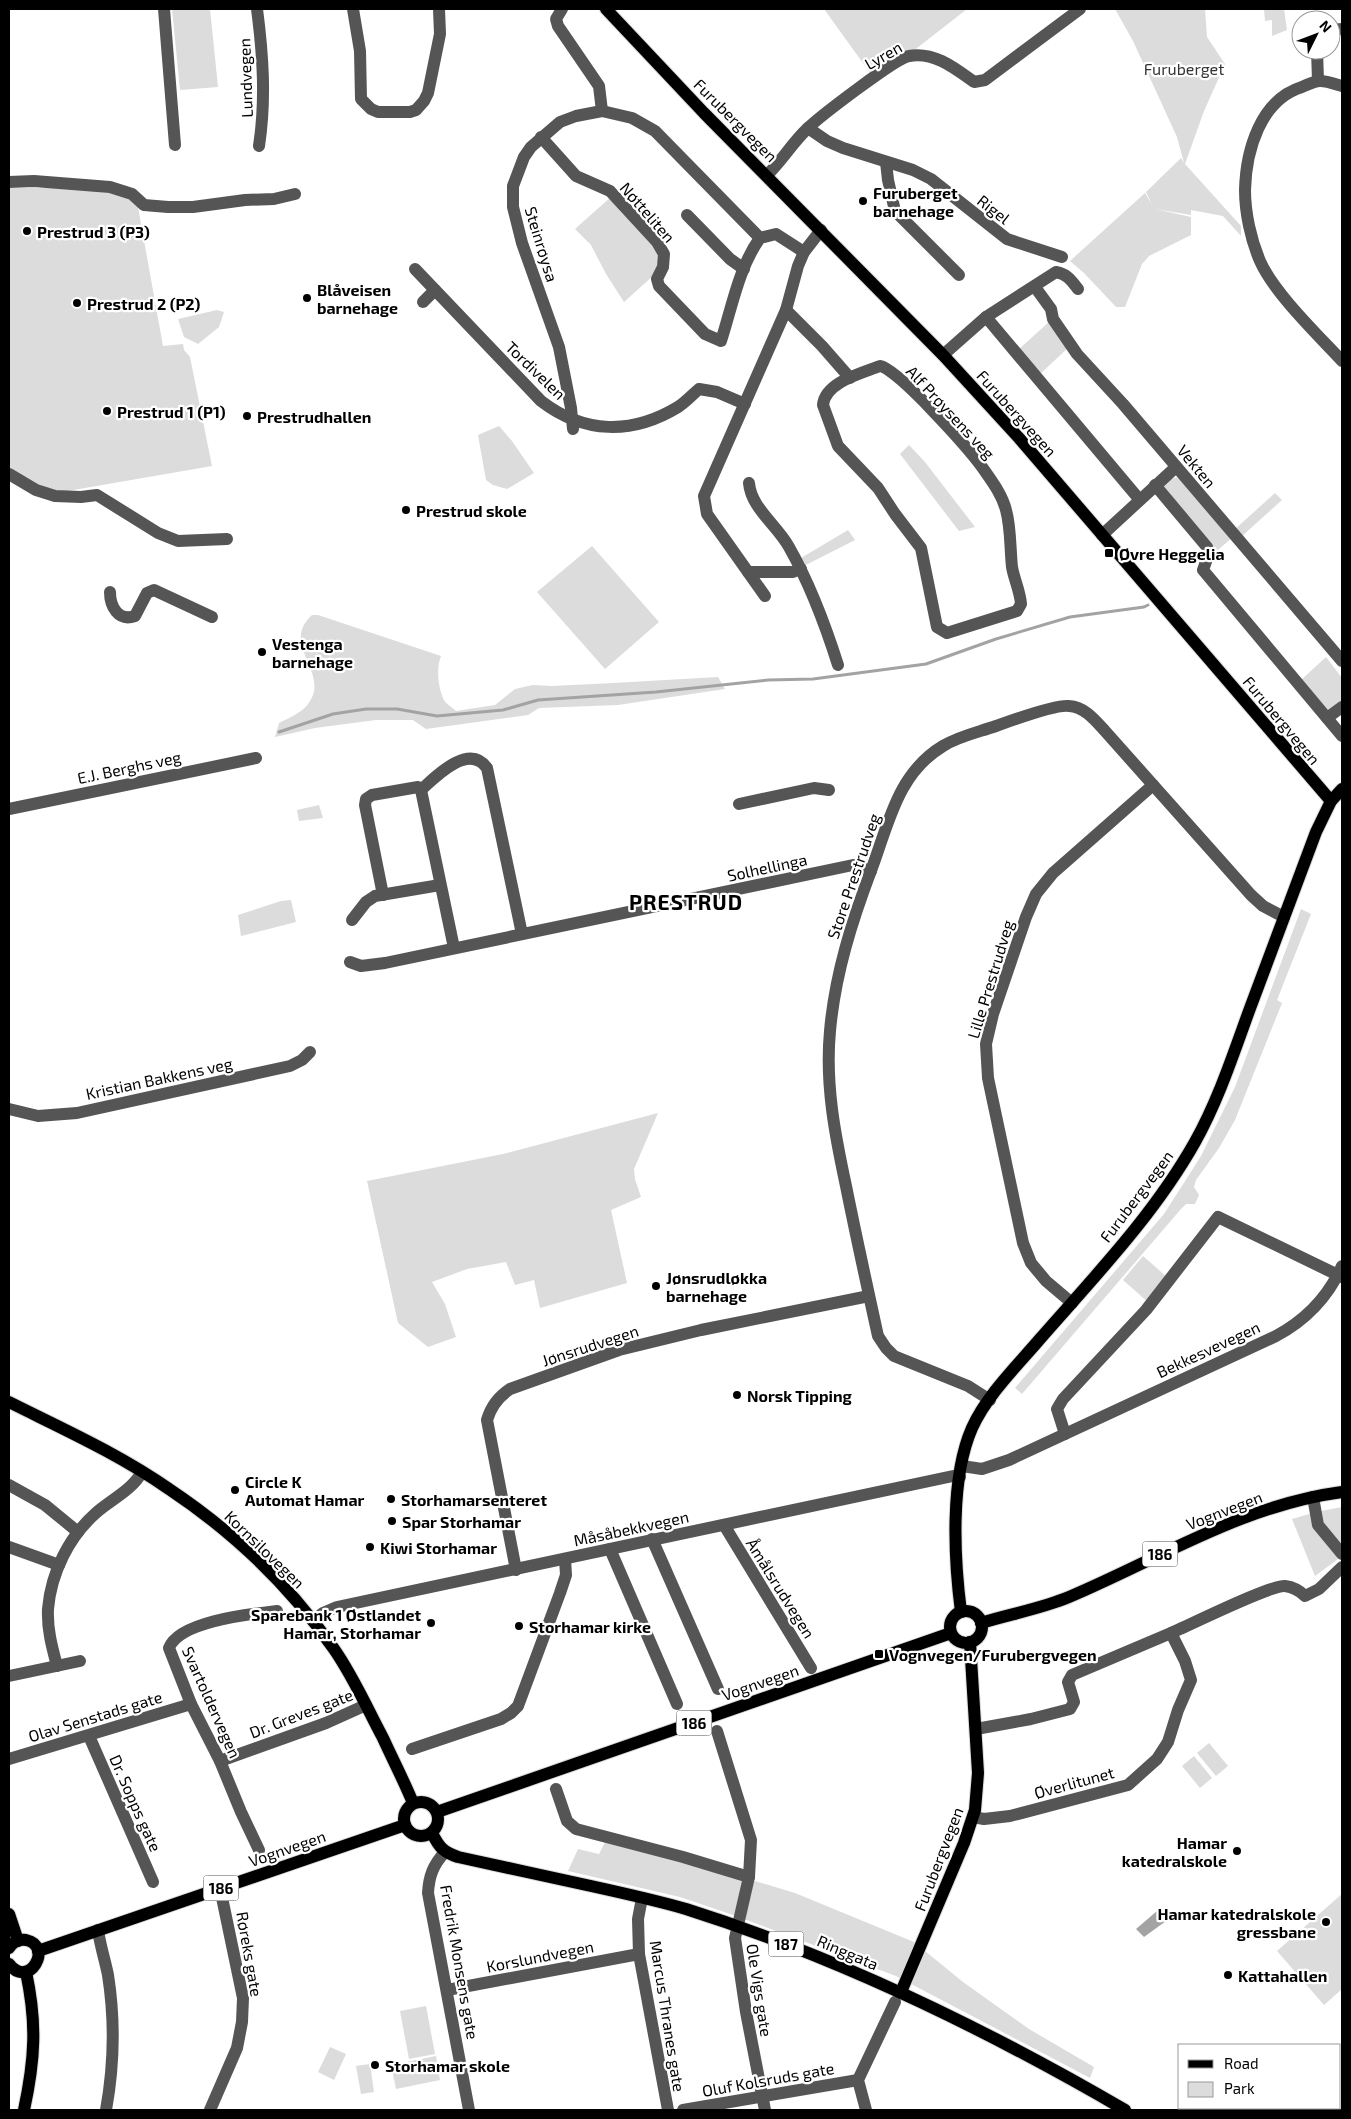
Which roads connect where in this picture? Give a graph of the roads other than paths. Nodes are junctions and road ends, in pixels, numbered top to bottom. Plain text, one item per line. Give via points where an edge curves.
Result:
1 (164, 9) edge
2 (257, 9) edge
3 (352, 9) edge
4 (439, 9) edge
5 (562, 9) edge
6 (606, 9) edge
7 (1080, 9) edge
8 (1317, 60) edge
9 (1318, 81) junction
10 (1342, 86) edge
11 (602, 111) junction
12 (808, 128) junction
13 (541, 137) junction
14 (175, 145) dead end
15 (259, 146) dead end
16 (886, 162) junction
17 (767, 175) junction
18 (9, 182) edge
19 (295, 194) dead end
20 (687, 215) dead end
21 (821, 230) junction
22 (760, 238) junction
23 (804, 252) junction
24 (1062, 257) dead end
25 (415, 269) dead end
26 (744, 269) junction
27 (959, 275) dead end
28 (1035, 287) junction
29 (1078, 289) dead end
30 (435, 290) junction
31 (422, 302) dead end
32 (786, 310) junction
33 (986, 317) junction
34 (943, 356) junction
35 (1342, 361) edge
36 (850, 378) junction
37 (745, 404) junction
38 (572, 424) junction
39 (1176, 467) junction
40 (9, 474) edge
41 (749, 483) dead end
42 (1154, 485) junction
43 (1139, 499) junction
44 (1102, 535) junction
45 (226, 539) dead end
46 (801, 570) junction
47 (748, 572) junction
48 (110, 592) dead end
49 (765, 596) dead end
50 (212, 617) dead end
51 (1342, 661) edge
52 (838, 665) dead end
53 (1342, 707) edge
54 (1328, 718) junction
55 (1342, 736) edge
56 (256, 758) dead end
57 (1154, 785) junction
58 (1342, 789) edge
59 (421, 790) junction
60 (829, 790) dead end
61 (1331, 801) junction
62 (739, 804) dead end
63 (9, 809) edge
64 (871, 871) junction
65 (440, 885) junction
66 (383, 895) junction
67 (1284, 917) junction
68 (352, 920) dead end
69 (522, 934) junction
70 (454, 948) junction
71 (350, 962) dead end
72 (310, 1052) dead end
73 (9, 1109) edge
74 (1341, 1273) edge
75 (869, 1296) junction
76 (1072, 1303) junction
77 (990, 1400) junction
78 (9, 1402) edge
79 (1065, 1434) junction
80 (142, 1472) junction
81 (961, 1472) junction
82 (9, 1485) edge
83 (1342, 1492) edge
84 (1312, 1497) junction
85 (724, 1525) junction
86 (78, 1532) junction
87 (652, 1539) junction
88 (9, 1547) edge
89 (610, 1549) junction
90 (1342, 1554) edge
91 (565, 1559) junction
92 (59, 1565) junction
93 (1342, 1567) edge
94 (516, 1570) junction
95 (277, 1611) dead end
96 (962, 1612) junction
97 (313, 1621) junction
98 (981, 1623) junction
99 (952, 1633) junction
100 (1171, 1633) junction
101 (970, 1642) junction
102 (80, 1661) dead end
103 (57, 1666) junction
104 (811, 1668) dead end
105 (9, 1676) edge
106 (718, 1688) dead end
107 (191, 1704) junction
108 (677, 1704) dead end
109 (366, 1705) junction
110 (976, 1729) junction
111 (717, 1731) dead end
112 (89, 1736) junction
113 (412, 1749) dead end
114 (9, 1759) edge
115 (220, 1761) junction
116 (556, 1789) dead end
117 (413, 1804) junction
118 (438, 1812) junction
119 (973, 1817) junction
120 (405, 1825) junction
121 (432, 1833) junction
122 (259, 1850) dead end
123 (445, 1852) junction
124 (750, 1877) junction
125 (153, 1882) dead end
126 (220, 1888) junction
127 (642, 1898) junction
128 (9, 1914) edge
129 (737, 1926) junction
130 (98, 1930) junction
131 (13, 1944) edge
132 (38, 1951) junction
133 (639, 1954) junction
134 (9, 1964) edge
135 (26, 1972) junction
136 (447, 1990) junction
137 (898, 1997) junction
138 (858, 2080) junction
139 (763, 2095) junction
140 (24, 2110) edge
141 (106, 2110) edge
142 (210, 2110) edge
143 (470, 2110) edge
144 (668, 2110) edge
145 (683, 2110) edge
146 (766, 2110) edge
147 (866, 2110) edge
148 (1125, 2110) edge

1 - 14 street
2 - 15 street, Lundvegen via 264,65
3 - 4 street via 360,51 361,99 378,112 400,113 416,110 428,93 440,34
5 - 11 street via 556,19 558,26 599,86
6 - 17 main road, Furubergvegen
7 - 12 street, Lyren via 985,80 974,82 938,59 908,56 881,72
8 - 9 street
9 - 10 street
9 - 35 street via 1288,92 1261,122 1248,162 1246,204 1261,263 1295,310
11 - 13 street, Steinrøysa via 560,122
11 - 22 street, Steinrøysa via 632,118 655,131
12 - 16 street, Rigel via 842,148
12 - 17 street, Lyren
13 - 26 street, Nøtteliten via 576,176 604,187 620,200 656,242 664,254 663,267 657,279 659,286 705,334 721,341
13 - 38 street, Steinrøysa via 524,157 513,186 513,207 559,347
16 - 24 street, Rigel via 931,179 1007,239
16 - 27 street via 895,211
17 - 21 main road, Furubergvegen
18 - 19 street via 110,187 132,194 144,205 168,207 274,199
20 - 26 street
21 - 23 street
21 - 34 main road, Furubergvegen
22 - 23 street via 776,234
22 - 26 street
23 - 32 street
25 - 30 street, Tordivelen
28 - 29 street via 1056,272 1063,273
28 - 33 street
28 - 39 street, Vekten via 1077,354
30 - 31 street
30 - 38 street, Tordivelen via 541,401
32 - 36 street
32 - 37 street
33 - 34 street
33 - 43 street
34 - 44 main road, Furubergvegen
36 - 36 street, Alf Prøysens veg via 832,388 824,399 828,422 838,446 878,488 921,548 937,627 947,633 1017,611 1021,604 1006,511 1000,494 980,465 926,404 886,367 880,366
37 - 38 street, Tordivelen via 718,392 699,389 680,406 638,425
37 - 47 street via 704,496 707,514
39 - 42 street
39 - 51 street, Vekten
40 - 45 street via 36,490 55,496 97,495 158,533 178,541
41 - 46 street via 751,497 788,545
42 - 43 street
42 - 54 street via 1207,547 1209,553 1202,570
43 - 44 street
44 - 61 main road, Furubergvegen
46 - 47 street
46 - 52 street via 823,616
47 - 49 street
48 - 50 street via 112,608 126,617 135,616 147,593 154,590
53 - 54 street
54 - 55 street
56 - 63 street, E.J. Berghs veg
57 - 64 street, Store Prestrudveg via 1090,715 1068,706 1032,715 960,738 944,745 919,764 899,795
57 - 67 street, Store Prestrudveg via 1251,895
57 - 76 street, Lille Prestrudveg via 1042,885 1026,917 987,1034 988,1078 1023,1243 1031,1263
58 - 61 main road
59 - 65 street
59 - 66 street via 413,787 366,799
59 - 69 street via 459,760 476,760 487,768
60 - 62 street via 814,788
61 - 67 main road, Furubergvegen
64 - 69 street, Solhellinga via 853,865
64 - 75 street, Store Prestrudveg via 838,973 829,1047 834,1127
65 - 66 street
65 - 70 street
66 - 68 street via 366,902
67 - 76 main road, Furubergvegen via 1220,1088 1196,1140 1151,1209
69 - 70 street, Solhellinga
70 - 71 street, Solhellinga via 377,964 361,966
72 - 73 street, Kristian Bakkens veg via 290,1066 77,1113 38,1116
74 - 79 street, Bekkesvevegen via 1312,1311 1289,1329
74 - 79 street via 1218,1217 1135,1321 1063,1399 1057,1409
75 - 77 street, Store Prestrudveg via 878,1336 894,1356 968,1386
75 - 94 street, Jønsrudvegen via 619,1350 503,1394 487,1420
76 - 77 main road, Furubergvegen
77 - 81 main road, Furubergvegen via 972,1428
78 - 80 main road, Kornsilovegen
79 - 81 street, Bekkesvevegen via 1009,1460
80 - 86 street via 136,1482 98,1511
80 - 97 main road, Kornsilovegen via 190,1503 224,1531 266,1568
81 - 85 street, Måsåbekkvegen
81 - 96 main road, Furubergvegen via 956,1508 955,1568
82 - 86 street via 45,1505
83 - 84 main road, Vognvegen / 186
84 - 90 street via 1318,1525
84 - 98 main road, Vognvegen / 186 via 1220,1526 1062,1600
85 - 87 street, Måsåbekkvegen
85 - 104 street, Åmålsrudvegen
86 - 92 street
87 - 89 street, Måsåbekkvegen
87 - 106 street
88 - 92 street
89 - 91 street, Måsåbekkvegen
89 - 108 street
91 - 94 street, Måsåbekkvegen
91 - 113 street via 566,1575 518,1706 501,1719
92 - 103 street via 48,1610
93 - 100 street via 1319,1589 1306,1596 1284,1586 1265,1591
94 - 97 street, Måsåbekkvegen via 337,1608
95 - 107 street, Svartoldervegen via 221,1620 177,1636 169,1648
96 - 98 main road via 974,1613
96 - 99 main road via 952,1620
97 - 109 main road, Kornsilovegen via 339,1656
98 - 101 main road via 980,1635
99 - 101 main road via 957,1640
99 - 118 main road, Vognvegen / 186
100 - 110 street via 1072,1675 1068,1682 1074,1702 1070,1709
100 - 119 street, Øverlitunet via 1191,1680 1168,1742 1157,1759 1128,1785 1010,1816
101 - 110 main road, Furubergvegen
102 - 103 street
103 - 105 street
107 - 112 street, Olav Senstads gate
107 - 115 street, Svartoldervegen
109 - 115 street, Dr. Greves gate via 326,1724
109 - 117 main road, Kornsilovegen
110 - 119 main road, Furubergvegen via 978,1784
111 - 124 street, Ole Vigs gate via 752,1840
112 - 114 street, Olav Senstads gate
112 - 125 street, Dr. Sopps gate
115 - 122 street, Svartoldervegen
116 - 124 street via 566,1821 576,1829
117 - 118 main road via 426,1802
117 - 120 main road via 404,1814
118 - 121 main road via 437,1827
119 - 137 main road, Furubergvegen
120 - 121 main road via 417,1836
120 - 126 main road, Vognvegen / 186
121 - 123 main road
123 - 127 main road, Ringgata / 187
123 - 136 street, Fredrik Monsens gate via 435,1863 428,1893
124 - 129 street, Ole Vigs gate
126 - 130 main road, Vognvegen / 186
126 - 142 street, Røreks gate via 243,1998 242,2022 237,2048
127 - 129 main road, Ringgata / 187
127 - 133 street, Marcus Thranes gate via 638,1919
128 - 131 main road
129 - 137 main road, Ringgata / 187 via 820,1957
129 - 139 street, Ole Vigs gate via 735,1938 740,1972
130 - 132 main road, Vognvegen / 186
130 - 141 street via 108,1974 114,2042
131 - 132 main road via 32,1943
132 - 135 main road via 35,1966
133 - 136 street, Korslundvegen
133 - 144 street, Marcus Thranes gate
134 - 135 main road via 17,1971
135 - 140 main road via 34,2038 32,2071
136 - 143 street, Fredrik Monsens gate
137 - 138 street
137 - 148 main road, Ringgata / 187 via 1008,2046
138 - 139 street, Oluf Kolsruds gate
138 - 147 street
139 - 145 street, Oluf Kolsruds gate
139 - 146 street, Ole Vigs gate

